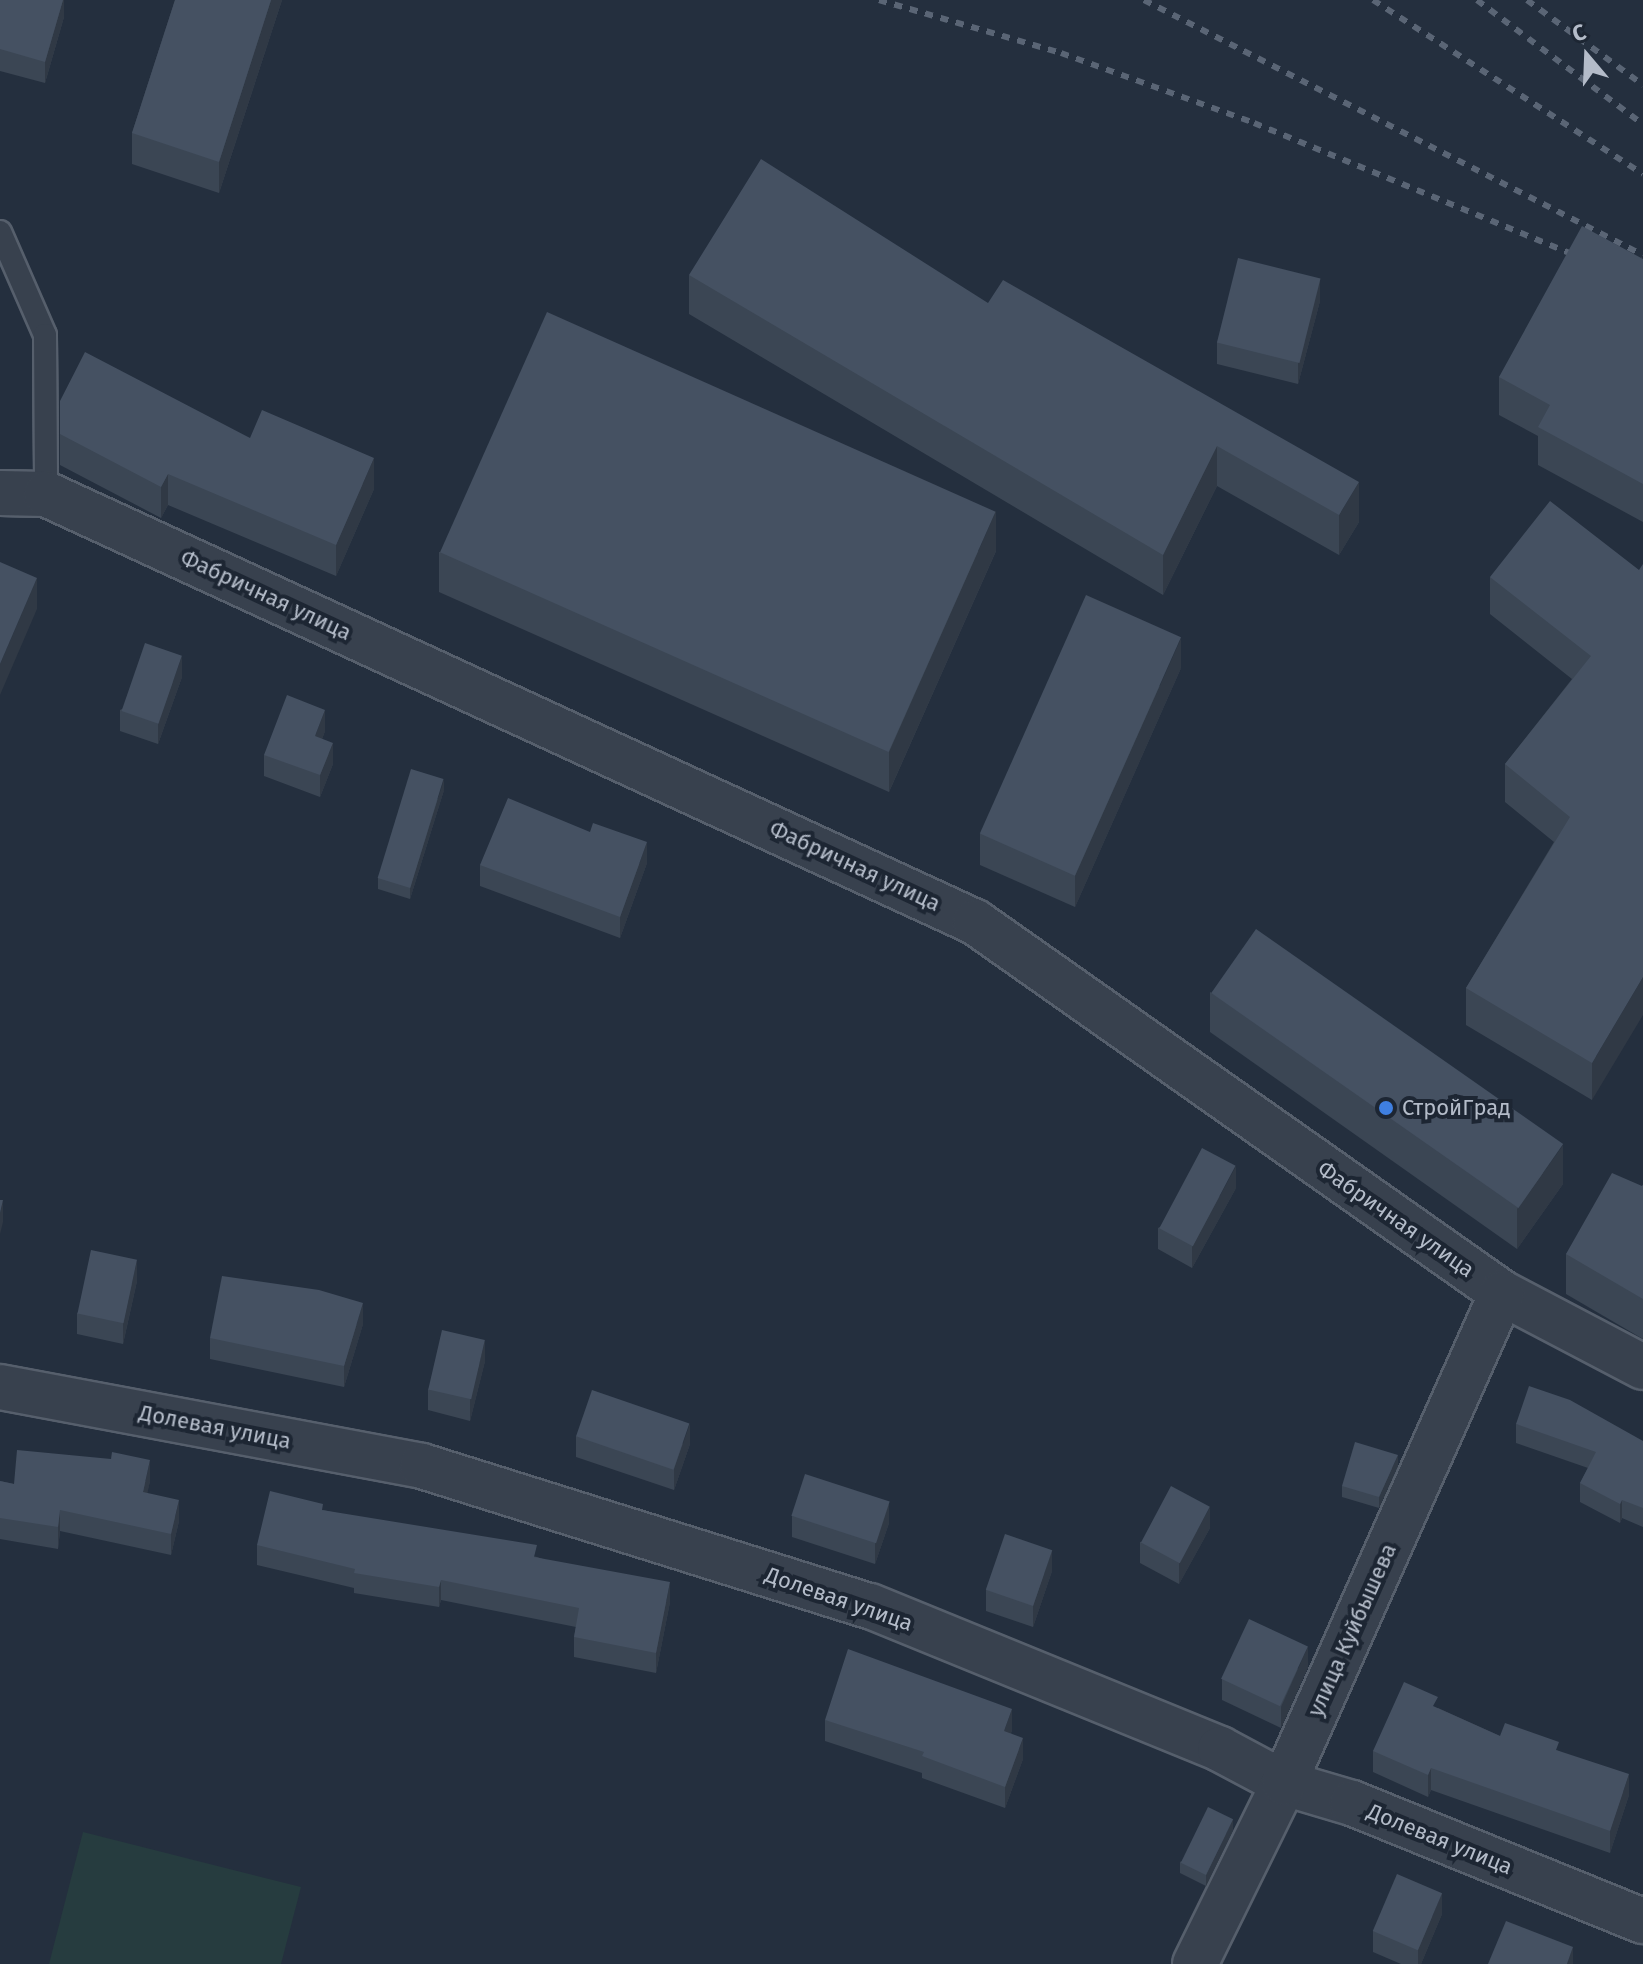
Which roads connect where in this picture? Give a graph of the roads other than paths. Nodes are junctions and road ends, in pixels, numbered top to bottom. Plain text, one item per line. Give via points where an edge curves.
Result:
1 (0, 232) edge
2 (0, 493) edge
3 (46, 494) junction
4 (1502, 1293) junction
5 (1643, 1367) edge
6 (0, 1387) edge
7 (1284, 1783) junction
8 (1643, 1921) edge
9 (1195, 1964) edge

1 - 3 lane via 45,335
2 - 3 street, Фабричная улица
3 - 4 street, Фабричная улица via 975,922
4 - 5 street, Фабричная улица
4 - 7 street, улица Куйбышева
6 - 7 street, Долевая улица via 437,1471 870,1606 1220,1749
7 - 8 street, Долевая улица via 1352,1803
7 - 9 street, улица Куйбышева

